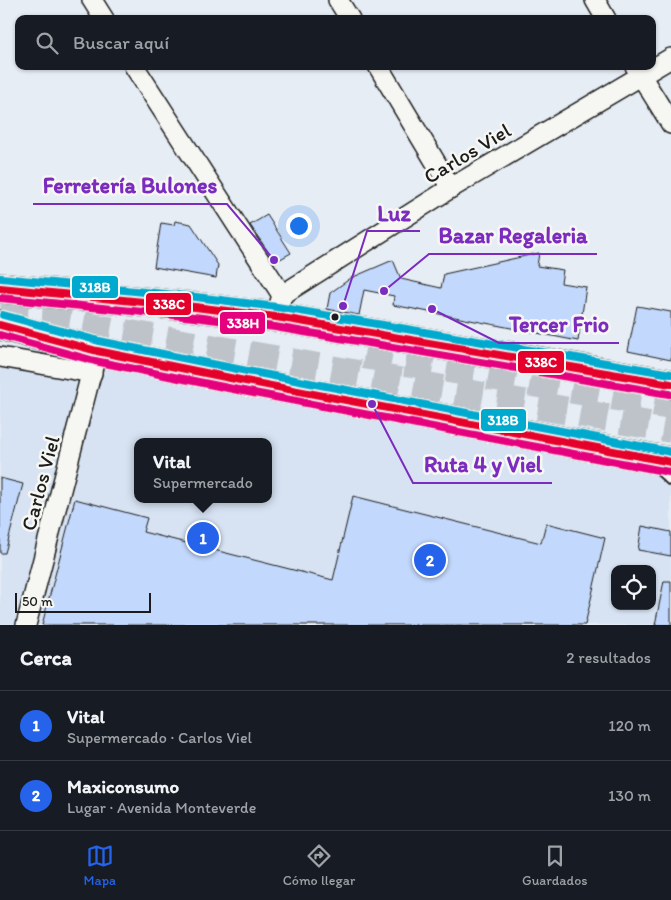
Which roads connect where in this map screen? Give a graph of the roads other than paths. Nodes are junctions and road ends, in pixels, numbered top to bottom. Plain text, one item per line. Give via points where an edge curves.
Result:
1 (92, 0) edge
2 (338, 0) edge
3 (595, 0) edge
4 (101, 15) edge
5 (347, 15) edge
6 (604, 15) edge
7 (671, 58) edge
8 (656, 64) edge
9 (136, 70) edge
10 (380, 70) edge
11 (638, 71) edge
12 (671, 124) edge
13 (452, 188) junction
14 (0, 288) edge
15 (279, 306) junction
16 (0, 326) edge
17 (0, 356) edge
18 (94, 362) junction
19 (671, 384) edge
20 (658, 460) edge
21 (671, 480) edge
22 (26, 625) edge

1 - 4 street
2 - 5 street
3 - 6 street
7 - 8 street, Carlos Viel
9 - 15 street
10 - 13 street
11 - 12 street
11 - 13 street, Carlos Viel
13 - 15 street, Carlos Viel
14 - 15 main road via 195,307
15 - 19 main road
16 - 18 main road
17 - 18 street
18 - 20 main road via 259,384
18 - 22 street, Carlos Viel
20 - 21 lane

